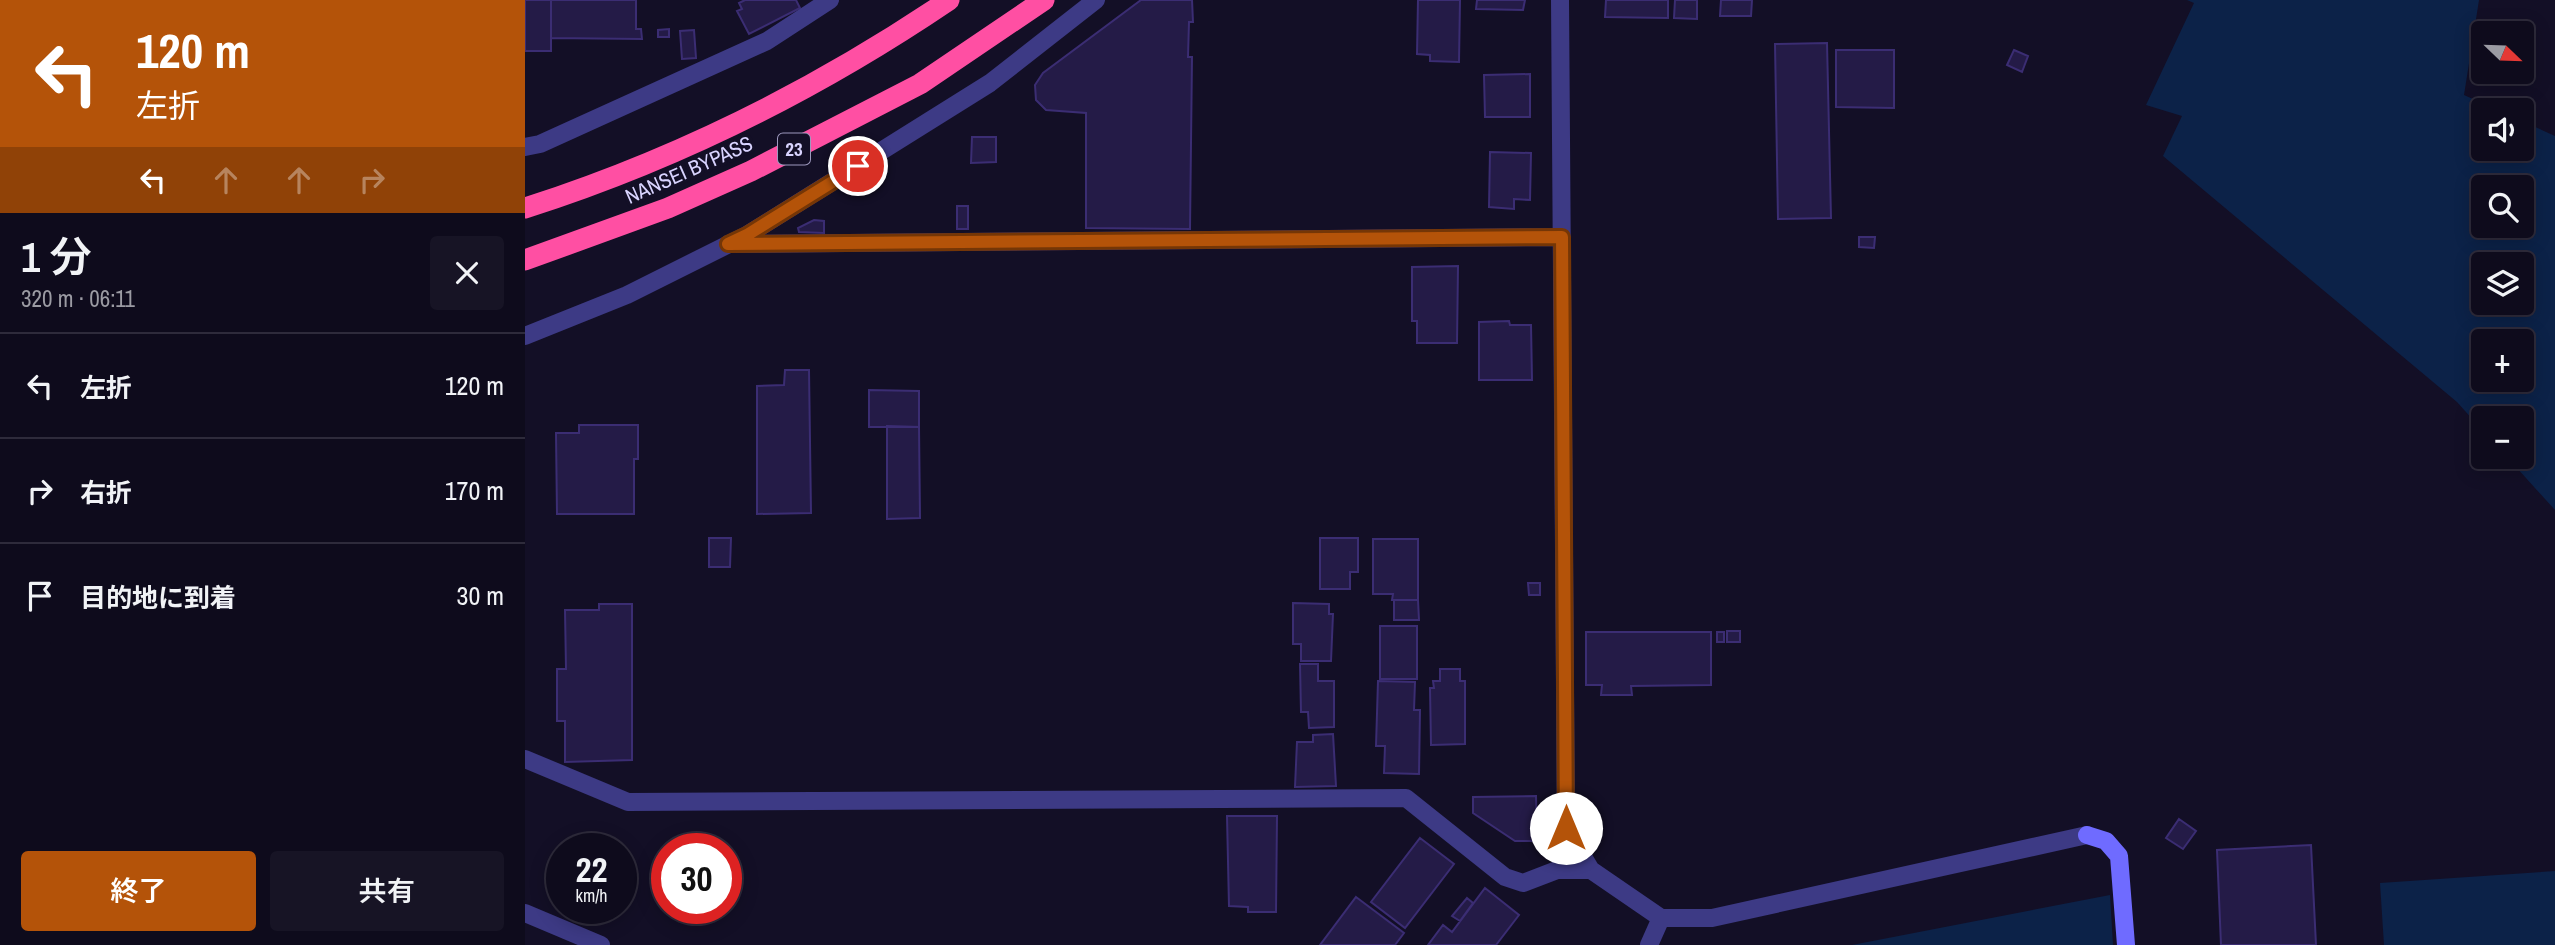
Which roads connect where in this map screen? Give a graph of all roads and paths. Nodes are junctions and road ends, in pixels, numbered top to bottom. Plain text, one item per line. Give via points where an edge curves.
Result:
1 (830, 0) edge
2 (949, 0) edge
3 (1044, 0) edge
4 (1096, 0) edge
5 (1560, 0) edge
6 (525, 147) edge
7 (525, 208) edge
8 (1562, 237) junction
9 (728, 244) junction
10 (525, 260) edge
11 (525, 336) edge
12 (525, 759) edge
13 (1591, 870) junction
14 (525, 914) edge
15 (1661, 918) junction
16 (601, 945) edge
17 (1649, 945) edge
18 (2126, 945) edge

1 - 6 street via 767,41
2 - 7 highway, NANSEI BYPASS / 23 via 800,91 628,171
3 - 10 highway, NANSEI BYPASS / 23 via 921,84 751,171 668,208
4 - 9 street via 991,83
5 - 8 street
8 - 9 street
8 - 13 street via 1566,828
9 - 11 street via 627,295
12 - 13 street via 628,802 1406,798 1505,877 1523,883 1557,870
13 - 15 street
14 - 16 street
15 - 17 street
15 - 18 street via 1712,918 2087,835 2106,841 2119,856

